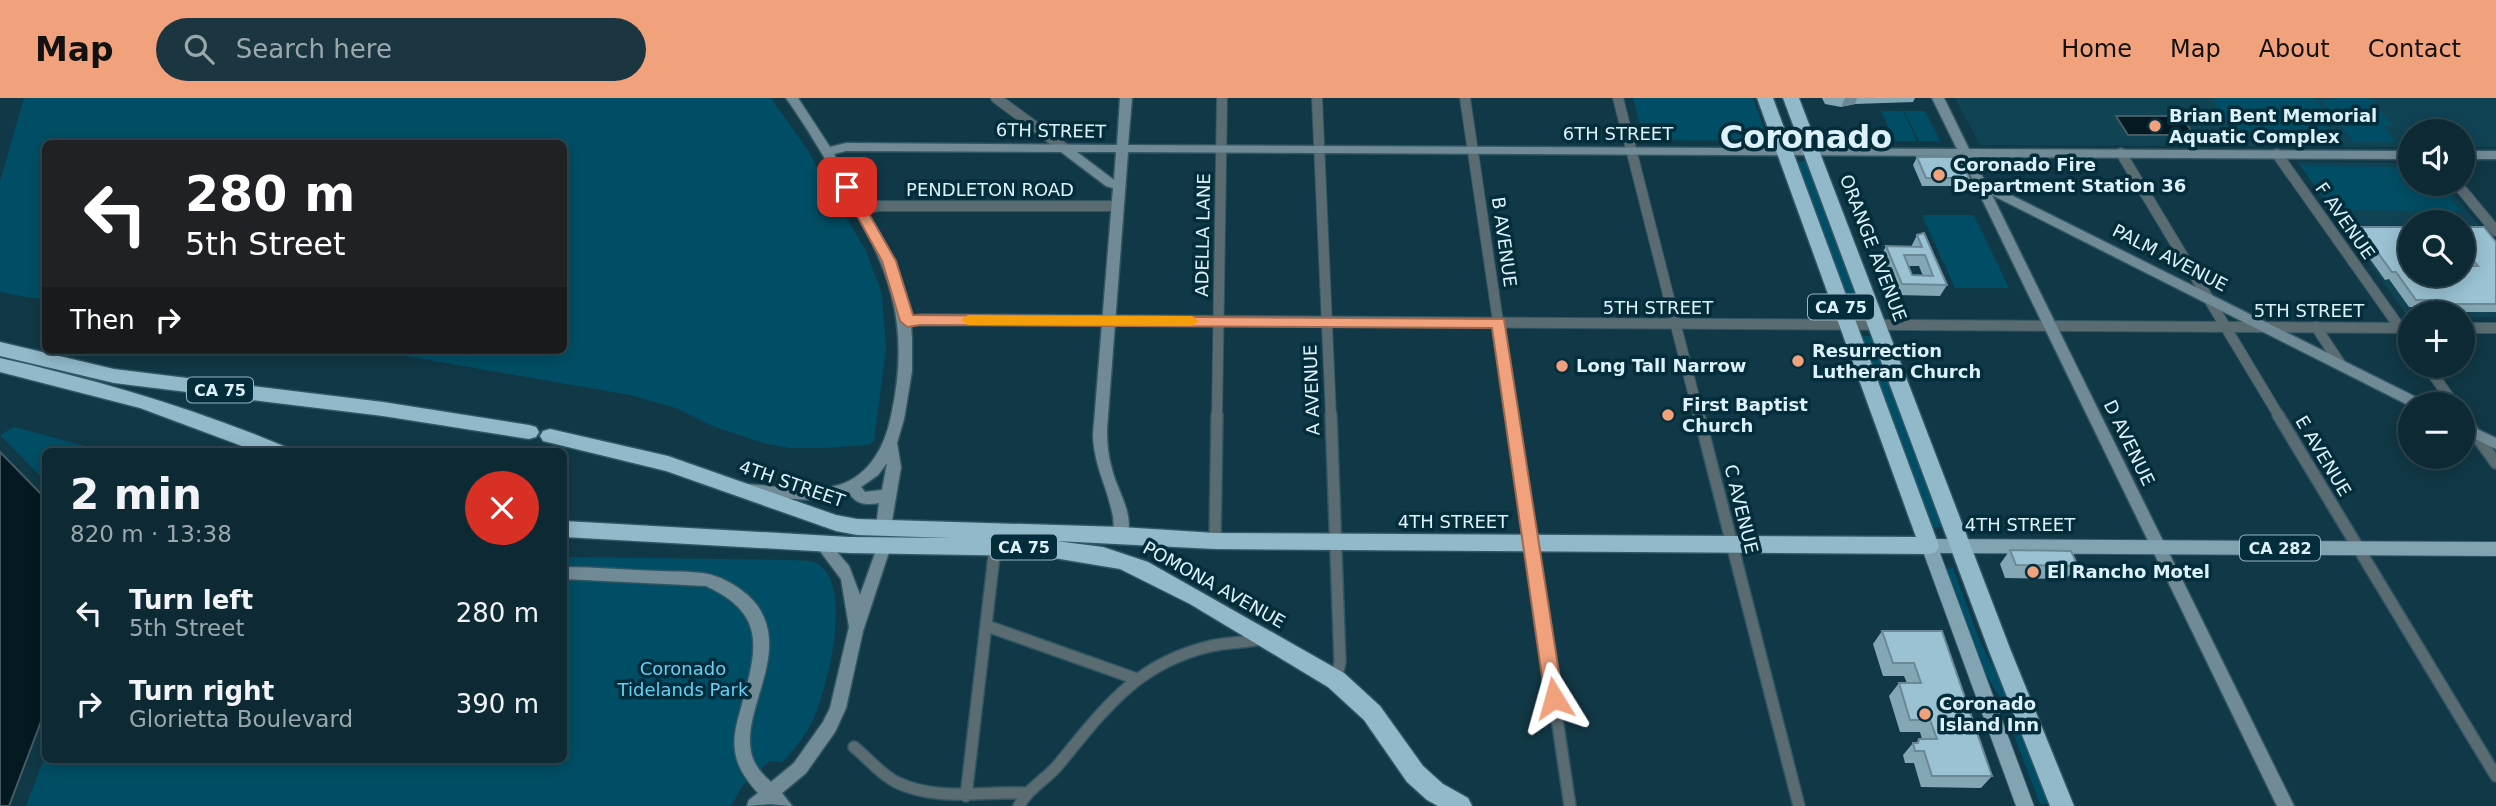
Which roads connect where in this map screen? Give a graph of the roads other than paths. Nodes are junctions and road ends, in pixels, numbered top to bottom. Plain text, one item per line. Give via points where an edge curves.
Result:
1 (792, 98) edge
2 (996, 98) edge
3 (1126, 98) edge
4 (1222, 98) edge
5 (1317, 98) edge
6 (1465, 98) edge
7 (1618, 98) edge
8 (1765, 98) edge
9 (1791, 98) edge
10 (1938, 98) edge
11 (1064, 148) junction
12 (1122, 149) junction
13 (1220, 149) junction
14 (1320, 149) junction
15 (1473, 150) junction
16 (1631, 151) junction
17 (827, 152) junction
18 (1785, 152) junction
19 (1811, 152) junction
20 (1965, 153) junction
21 (2121, 153) junction
22 (2277, 154) junction
23 (2398, 155) edge
24 (2475, 155) edge
25 (2496, 155) edge
26 (1980, 184) junction
27 (1119, 185) junction
28 (2467, 196) edge
29 (1118, 206) junction
30 (861, 209) junction
31 (2496, 231) edge
32 (2208, 299) junction
33 (2398, 318) edge
34 (907, 321) junction
35 (1108, 321) junction
36 (1218, 321) junction
37 (1327, 322) junction
38 (1499, 323) junction
39 (1675, 324) junction
40 (1848, 325) junction
41 (1879, 325) junction
42 (2050, 326) junction
43 (2225, 327) junction
44 (2264, 327) junction
45 (2316, 327) junction
46 (2398, 327) edge
47 (2475, 328) edge
48 (2496, 328) edge
49 (0, 349) edge
50 (0, 365) edge
51 (2342, 366) junction
52 (53, 369) junction
53 (2398, 394) edge
54 (529, 432) dead end
55 (2475, 434) edge
56 (550, 436) dead end
57 (2475, 438) edge
58 (2496, 444) edge
59 (891, 446) junction
60 (270, 448) edge
61 (2496, 463) edge
62 (852, 485) junction
63 (741, 490) junction
64 (888, 495) junction
65 (567, 529) edge
66 (1121, 535) junction
67 (884, 538) junction
68 (1215, 541) junction
69 (821, 543) junction
70 (1335, 543) junction
71 (1531, 543) junction
72 (1732, 544) junction
73 (1929, 546) junction
74 (1962, 546) junction
75 (2158, 547) junction
76 (2359, 548) junction
77 (2496, 549) edge
78 (994, 556) dead end
79 (567, 573) edge
80 (987, 626) junction
81 (855, 631) junction
82 (1264, 638) junction
83 (1134, 678) junction
84 (1336, 680) junction
85 (854, 747) dead end
86 (2496, 776) edge
87 (771, 793) junction
88 (1026, 793) junction
89 (966, 796) junction
90 (1451, 803) edge
91 (755, 806) edge
92 (784, 806) edge
93 (1019, 806) edge
94 (1570, 806) edge
95 (1799, 806) edge
96 (2025, 806) edge
97 (2062, 806) edge
98 (2286, 806) edge

1 - 17 street
2 - 11 street
3 - 12 street
4 - 13 street, ADELLA LANE
5 - 14 street, A AVENUE
6 - 15 street, B AVENUE
7 - 16 street, C AVENUE
8 - 18 highway, CA 75
9 - 19 highway, ORANGE AVENUE / CA 75
10 - 20 street, D AVENUE
11 - 12 street, 6TH STREET
11 - 17 street, 6TH STREET via 846,147
11 - 27 street
12 - 13 street, 6TH STREET
12 - 27 street
13 - 14 street, 6TH STREET
13 - 36 street, ADELLA LANE
14 - 15 street, 6TH STREET
14 - 37 street, A AVENUE
15 - 16 street, 6TH STREET
15 - 38 street, B AVENUE
16 - 18 street, 6TH STREET
16 - 39 street, C AVENUE
17 - 30 street
18 - 19 street, 6TH STREET
18 - 40 highway, CA 75
19 - 20 street, 6TH STREET
19 - 41 highway, ORANGE AVENUE / CA 75
20 - 21 street, 6TH STREET
20 - 26 street, D AVENUE
21 - 22 street, 6TH STREET
21 - 32 street, E AVENUE
22 - 23 street, 6TH STREET
22 - 33 street, F AVENUE
24 - 25 street
26 - 32 street, PALM AVENUE
26 - 42 street, D AVENUE
27 - 29 street
28 - 31 street
29 - 30 street, PENDLETON ROAD via 879,205
29 - 35 street
30 - 34 street via 889,261
32 - 43 street, E AVENUE
32 - 44 street, PALM AVENUE
34 - 35 street, 5TH STREET
34 - 59 street via 906,373
35 - 36 street, 5TH STREET
35 - 66 street via 1100,449 1121,509
36 - 37 street, 5TH STREET
36 - 68 street, ADELLA LANE
37 - 38 street, 5TH STREET
37 - 70 street, A AVENUE
38 - 39 street, 5TH STREET
38 - 71 street, B AVENUE
39 - 40 street, 5TH STREET
39 - 72 street, C AVENUE
40 - 41 street, 5TH STREET
40 - 73 highway, CA 75
41 - 42 street, 5TH STREET
41 - 74 highway, ORANGE AVENUE / CA 75
42 - 43 street, 5TH STREET
42 - 75 street, D AVENUE
43 - 44 street, 5TH STREET
43 - 76 street, E AVENUE
44 - 45 street, 5TH STREET
44 - 51 street, PALM AVENUE
45 - 46 street, 5TH STREET
45 - 51 street, PALM AVENUE
47 - 48 street
49 - 52 highway, CA 75
50 - 52 highway, CA 75
51 - 53 street, PALM AVENUE
52 - 54 highway, CA 75 via 383,409
52 - 60 highway, CA 75 via 209,422
55 - 58 street
56 - 63 highway, 4TH STREET / CA 75 via 668,464
57 - 61 street
59 - 62 street via 876,467
59 - 64 street via 894,461
62 - 63 street via 815,495
62 - 64 street via 860,497
63 - 67 highway, 4TH STREET / CA 75
64 - 67 street
65 - 69 highway, 4TH STREET / CA 75
66 - 67 highway, 4TH STREET / CA 75
66 - 68 highway, 4TH STREET / CA 75
67 - 69 highway, 4TH STREET / CA 75
67 - 81 street
67 - 82 highway, POMONA AVENUE / CA 75 via 1103,556 1151,573
68 - 70 highway, 4TH STREET / CA 75
69 - 81 street via 851,580
70 - 71 highway, 4TH STREET / CA 75
70 - 84 street, A AVENUE via 1340,662
71 - 72 highway, 4TH STREET / CA 75
71 - 94 street, B AVENUE
72 - 73 highway, 4TH STREET / CA 75
72 - 95 street, C AVENUE
73 - 74 main road, 4TH STREET / CA 282
73 - 96 main road
74 - 75 main road, 4TH STREET / CA 282
74 - 97 highway, ORANGE AVENUE / CA 75
75 - 76 main road, 4TH STREET / CA 282
75 - 98 street, D AVENUE
76 - 77 main road, 4TH STREET / CA 282
76 - 86 street, E AVENUE
78 - 80 street
79 - 87 street via 707,580 744,601 760,625 763,651 745,723 743,753 747,765
80 - 83 street
80 - 89 street
81 - 87 street via 838,708 829,727 800,768
82 - 83 street via 1192,652
82 - 84 highway, POMONA AVENUE / CA 75
83 - 88 street via 1108,701 1054,770
84 - 90 highway, POMONA AVENUE / CA 75 via 1372,713 1415,774
85 - 89 street via 894,781
87 - 91 street
87 - 92 street
88 - 89 street
88 - 93 street

